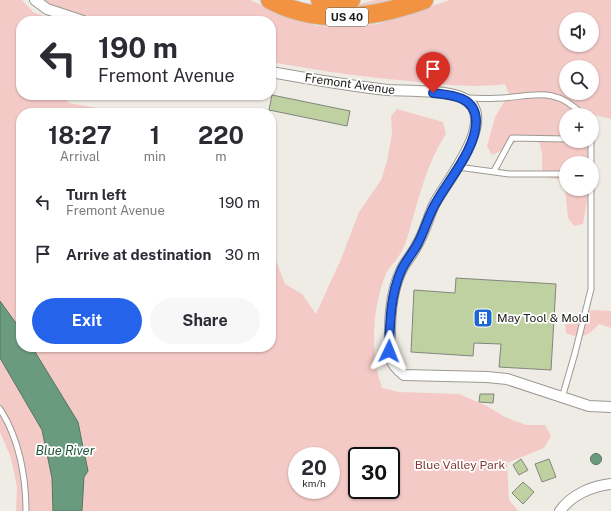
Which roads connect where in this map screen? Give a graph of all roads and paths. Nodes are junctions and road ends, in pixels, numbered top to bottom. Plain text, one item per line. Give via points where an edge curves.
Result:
1 (35, 0) edge
2 (270, 0) edge
3 (320, 0) edge
4 (351, 0) edge
5 (424, 0) edge
6 (68, 16) edge
7 (276, 73) edge
8 (463, 98) junction
9 (577, 108) edge
10 (559, 139) edge
11 (458, 167) junction
12 (494, 171) junction
13 (559, 174) edge
14 (591, 196) edge
15 (562, 398) junction
16 (611, 407) edge
17 (0, 409) edge
18 (611, 484) edge
19 (26, 511) edge
20 (560, 511) edge

1 - 6 street via 48,9
2 - 5 highway, US 40 via 301,12 328,18 380,14
3 - 4 highway
7 - 8 street, Fremont Avenue via 333,83 446,94
8 - 9 lane via 547,94 572,103
8 - 11 street via 472,105 476,119 475,134
10 - 12 lane via 512,138
11 - 12 lane
11 - 15 street via 435,203 418,245 401,270 392,297 389,351 394,367 404,375 506,379
12 - 13 lane via 509,174
14 - 15 lane via 591,289
15 - 16 street via 589,406
17 - 19 lane via 16,442 26,494
18 - 20 street via 576,495 566,502

